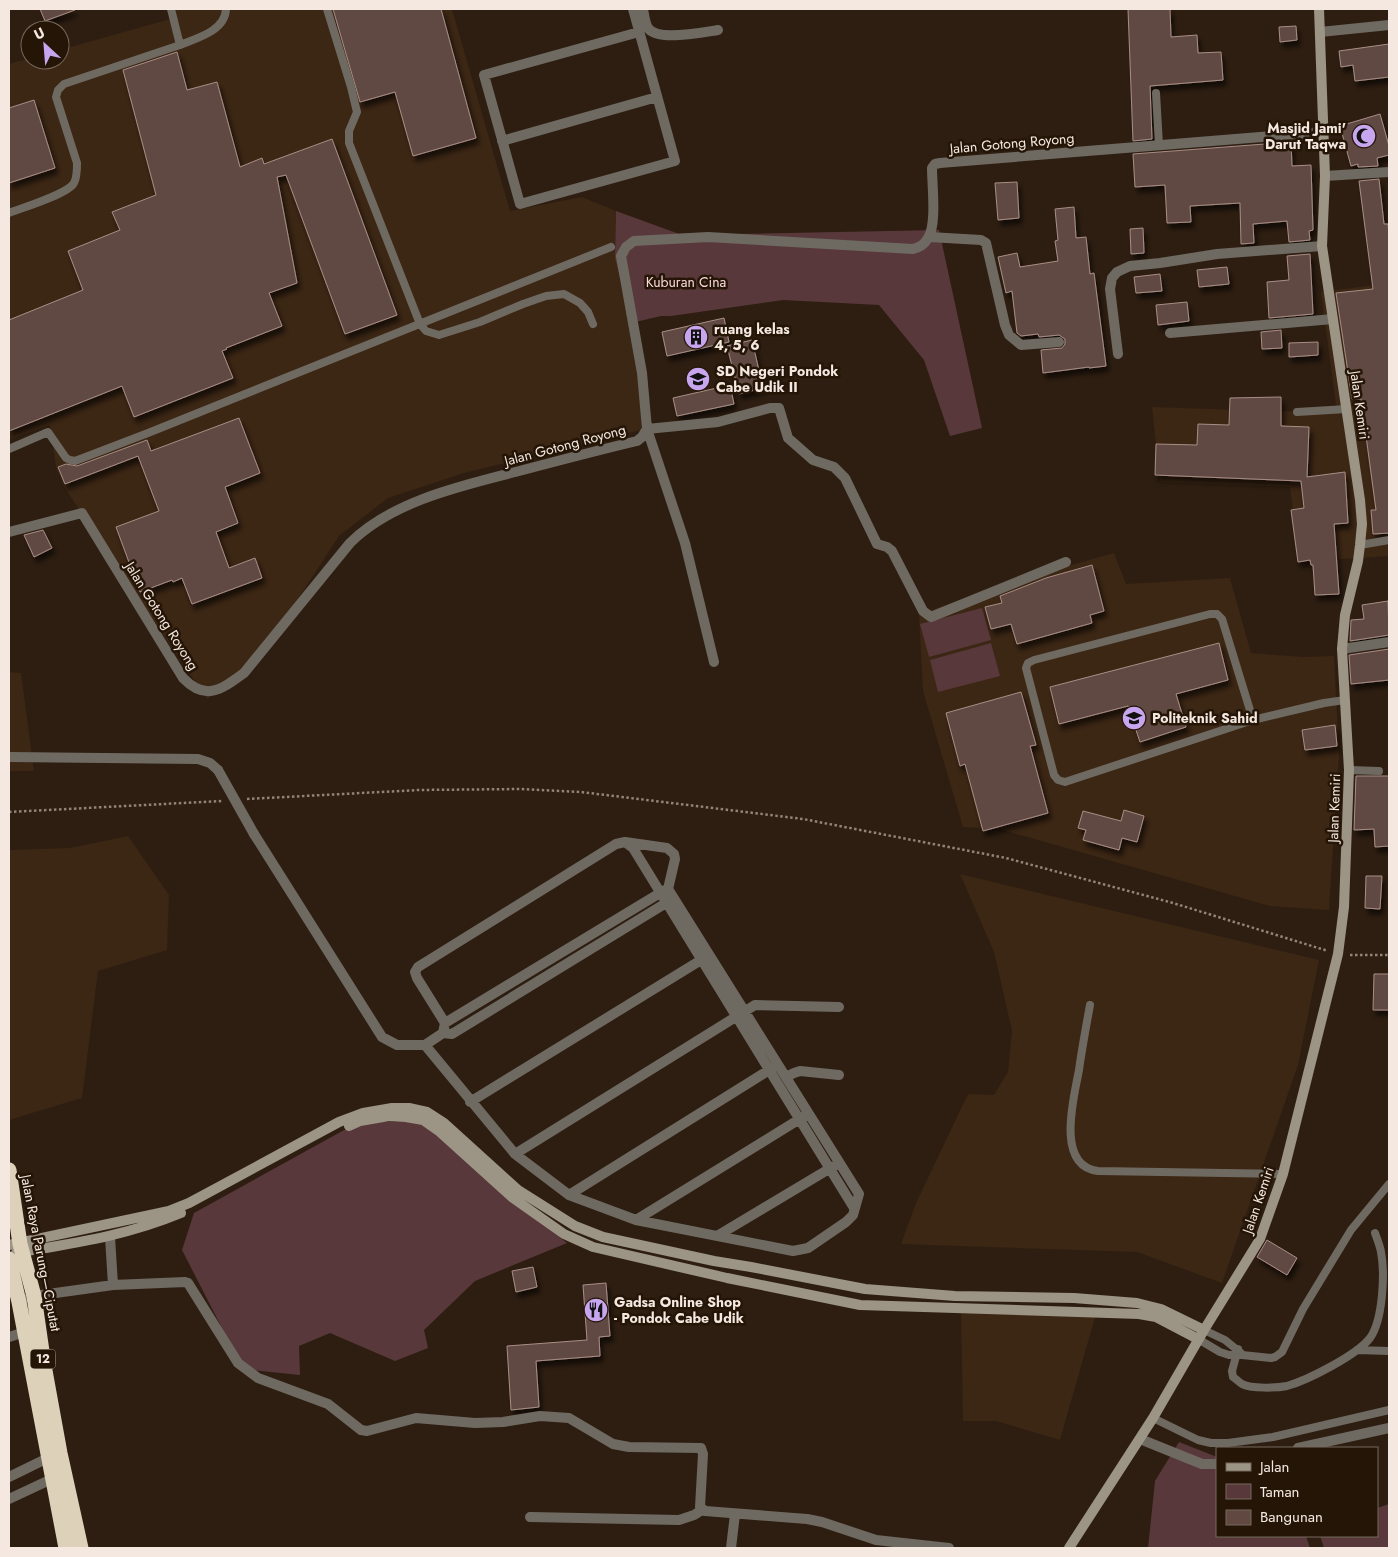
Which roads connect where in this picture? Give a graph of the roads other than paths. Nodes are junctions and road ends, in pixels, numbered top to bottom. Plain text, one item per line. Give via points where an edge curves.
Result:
1 (171, 9) edge
2 (226, 9) edge
3 (327, 9) edge
4 (633, 9) edge
5 (643, 9) edge
6 (1319, 9) edge
7 (1389, 25) edge
8 (718, 30) dead end
9 (639, 32) junction
10 (1320, 32) junction
11 (180, 45) junction
12 (1156, 92) dead end
13 (657, 97) junction
14 (1323, 132) junction
15 (502, 141) junction
16 (1160, 145) junction
17 (1389, 172) edge
18 (1325, 176) junction
19 (9, 213) edge
20 (929, 237) junction
21 (1322, 246) junction
22 (611, 247) dead end
23 (1333, 319) junction
24 (420, 324) junction
25 (593, 324) dead end
26 (1170, 333) dead end
27 (1058, 342) dead end
28 (1118, 354) dead end
29 (1346, 409) junction
30 (1297, 412) dead end
31 (647, 429) junction
32 (9, 448) edge
33 (9, 532) edge
34 (1389, 540) edge
35 (1360, 545) junction
36 (1066, 562) dead end
37 (1389, 642) edge
38 (1342, 649) junction
39 (714, 662) dead end
40 (1346, 700) junction
41 (1253, 720) junction
42 (9, 757) edge
43 (1349, 770) junction
44 (1380, 771) dead end
45 (625, 842) junction
46 (664, 891) junction
47 (669, 900) junction
48 (710, 954) junction
49 (701, 960) junction
50 (1090, 1005) dead end
51 (839, 1007) dead end
52 (745, 1011) junction
53 (735, 1016) junction
54 (444, 1028) junction
55 (425, 1045) junction
56 (778, 1064) junction
57 (769, 1071) junction
58 (839, 1074) dead end
59 (786, 1077) junction
60 (470, 1102) junction
61 (809, 1113) junction
62 (799, 1119) junction
63 (515, 1154) junction
64 (840, 1163) junction
65 (829, 1169) junction
66 (9, 1170) edge
67 (1283, 1174) junction
68 (1389, 1184) edge
69 (569, 1195) junction
70 (854, 1208) junction
71 (636, 1220) junction
72 (1375, 1233) dead end
73 (717, 1236) junction
74 (110, 1237) junction
75 (15, 1249) edge
76 (9, 1259) edge
77 (113, 1285) junction
78 (34, 1296) junction
79 (19, 1302) junction
80 (39, 1328) junction
81 (24, 1332) junction
82 (1201, 1334) junction
83 (9, 1337) edge
84 (1357, 1350) junction
85 (1389, 1351) edge
86 (1238, 1353) junction
87 (1389, 1410) edge
88 (1154, 1418) junction
89 (1389, 1428) edge
90 (1140, 1439) junction
91 (1303, 1447) edge
92 (54, 1455) junction
93 (1216, 1464) edge
94 (58, 1476) junction
95 (9, 1477) edge
96 (9, 1499) edge
97 (702, 1510) junction
98 (735, 1514) junction
99 (530, 1517) dead end
100 (66, 1548) edge
101 (81, 1548) edge
102 (731, 1548) edge
103 (950, 1548) edge
104 (1069, 1548) edge

1 - 11 lane
2 - 11 lane via 220,26
3 - 24 lane via 357,112 349,131 349,143
4 - 9 street
5 - 8 street via 648,28 654,33 669,36
6 - 10 street, Jalan Kemiri
7 - 10 street
9 - 13 street
9 - 15 street via 484,75
10 - 14 street, Jalan Kemiri
11 - 19 lane via 64,84 56,97 77,163 74,183 57,195
12 - 16 lane
13 - 15 street
13 - 15 street via 675,161 666,164 520,204
14 - 16 street, Jalan Gotong Royong
14 - 18 street, Jalan Kemiri
16 - 20 street, Jalan Gotong Royong via 940,162 932,168
17 - 18 street
18 - 21 street, Jalan Kemiri
20 - 27 street via 986,243 1009,335 1021,345
20 - 31 street, Jalan Gotong Royong via 922,246 913,249 708,238 634,241 621,256 642,373
21 - 23 street, Jalan Kemiri
21 - 28 street via 1217,254 1130,266 1117,272 1110,289
22 - 24 lane
23 - 26 street
23 - 29 street, Jalan Kemiri
24 - 25 lane via 426,331 439,335 546,296 564,294 580,303
24 - 32 lane via 75,461 66,458 48,432
29 - 30 lane
29 - 35 street, Jalan Kemiri via 1360,500
31 - 33 street, Jalan Gotong Royong via 637,440 488,479 399,509 378,520 350,544 244,673 227,686 211,692 190,686 183,678 82,513
31 - 36 street via 718,422 779,408 788,438 813,460 834,467 845,478 878,544 892,551 923,611 932,617
31 - 39 street via 685,543
34 - 35 lane
35 - 38 street, Jalan Kemiri via 1345,615
37 - 38 street
38 - 40 street, Jalan Kemiri
40 - 41 lane
40 - 43 street, Jalan Kemiri
41 - 41 lane via 1064,782 1054,775 1026,668 1034,660 1217,614 1222,619
42 - 55 street, bridge via 198,759 210,763 218,770 254,834 382,1037 396,1045
43 - 44 lane
43 - 67 street, Jalan Kemiri via 1344,907 1338,954
45 - 46 street via 633,848
45 - 46 street via 668,848 674,854
45 - 54 street via 616,844 418,967 415,972 417,978
46 - 47 street
46 - 54 street
47 - 48 street
47 - 49 street
47 - 54 street via 452,1034
48 - 49 street
48 - 52 street
49 - 53 street
49 - 60 street
50 - 67 lane via 1069,1124 1081,1165 1098,1171
51 - 52 street via 761,1004
52 - 53 street
52 - 56 street
53 - 57 street
53 - 63 street
54 - 55 street
55 - 60 street
56 - 57 street
56 - 59 street
57 - 62 street
57 - 69 street
58 - 59 street via 800,1072
59 - 61 street
60 - 63 street
61 - 62 street
61 - 64 street
62 - 65 street
62 - 71 street
63 - 69 street
64 - 65 street
64 - 70 street via 859,1194
65 - 70 street
65 - 73 street
66 - 75 highway, Jalan Raya Parung—Ciputat / 12
67 - 82 street, Jalan Kemiri via 1260,1240
68 - 86 lane via 1351,1230 1282,1352 1271,1358
69 - 71 street
70 - 73 street via 853,1215 846,1222 808,1248 793,1251
71 - 73 street
72 - 84 lane via 1383,1276 1381,1308 1370,1337
74 - 75 street
74 - 77 street
74 - 82 street via 187,1211 337,1130 360,1121 406,1117 423,1120 513,1198 564,1234 592,1248 860,1305 1139,1314
75 - 78 highway, Jalan Raya Parung—Ciputat / 12
75 - 82 street via 169,1211 339,1122 363,1113 409,1108 427,1112 444,1124 518,1190 575,1226 603,1236 865,1289 1138,1303 1162,1309
76 - 79 highway, Jalan Raya Parung—Ciputat / 12
77 - 78 street
77 - 97 street via 188,1283 238,1363 258,1378 328,1404 361,1430 416,1418 475,1423 540,1416 569,1418 613,1444 701,1448
78 - 79 street
78 - 80 highway, Jalan Raya Parung—Ciputat / 12
79 - 81 highway, Jalan Raya Parung—Ciputat / 12
80 - 81 street
80 - 92 highway, Jalan Raya Parung—Ciputat / 12
81 - 83 street
81 - 92 highway, Jalan Raya Parung—Ciputat / 12
82 - 86 lane via 1225,1340
82 - 86 lane via 1220,1352
82 - 88 street, Jalan Kemiri
84 - 85 lane
84 - 86 lane via 1325,1370 1287,1386 1254,1387 1241,1384 1233,1377
87 - 88 lane via 1273,1437 1228,1443 1198,1440
88 - 90 street, Jalan Kemiri
89 - 91 street
90 - 93 street via 1202,1464
90 - 104 street, Jalan Kemiri
92 - 94 highway, Jalan Raya Parung—Ciputat / 12
92 - 95 street
94 - 96 street
94 - 100 highway, Jalan Raya Parung—Ciputat / 12
94 - 101 highway, Jalan Raya Parung—Ciputat / 12
97 - 98 street
97 - 99 street via 679,1520
98 - 102 street
98 - 103 street via 807,1519 876,1540

